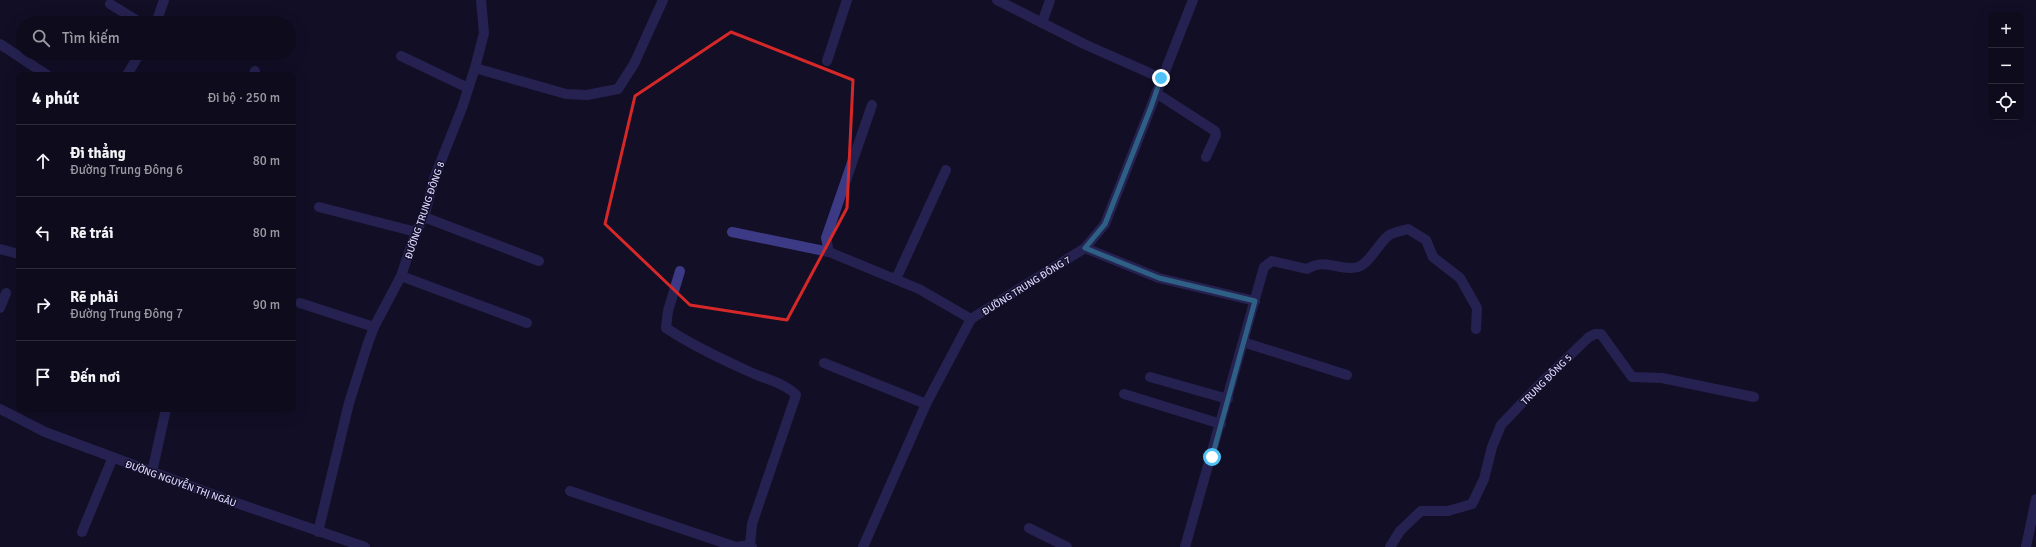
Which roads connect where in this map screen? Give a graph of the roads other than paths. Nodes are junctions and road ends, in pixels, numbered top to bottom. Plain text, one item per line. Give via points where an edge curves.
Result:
1 (164, 0) edge
2 (481, 0) edge
3 (663, 0) edge
4 (847, 0) edge
5 (1050, 0) edge
6 (1192, 0) edge
7 (998, 1) edge
8 (110, 4) dead end
9 (130, 16) edge
10 (158, 16) edge
11 (1042, 23) junction
12 (0, 44) edge
13 (16, 55) edge
14 (401, 56) dead end
15 (24, 60) edge
16 (136, 60) edge
17 (827, 61) dead end
18 (474, 68) junction
19 (42, 72) edge
20 (128, 72) edge
21 (1161, 78) junction
22 (468, 88) junction
23 (1156, 93) junction
24 (872, 105) dead end
25 (1206, 157) dead end
26 (946, 170) dead end
27 (319, 207) dead end
28 (424, 217) junction
29 (416, 232) junction
30 (732, 232) dead end
31 (1085, 248) junction
32 (0, 249) edge
33 (829, 252) junction
34 (16, 253) edge
35 (539, 261) dead end
36 (680, 271) dead end
37 (401, 276) junction
38 (896, 280) junction
39 (6, 293) dead end
40 (1255, 301) junction
41 (300, 303) dead end
42 (0, 308) edge
43 (971, 320) junction
44 (527, 324) dead end
45 (374, 327) junction
46 (1476, 329) dead end
47 (1243, 342) junction
48 (824, 363) dead end
49 (1348, 375) dead end
50 (1150, 377) dead end
51 (1124, 394) dead end
52 (1754, 397) dead end
53 (1228, 399) junction
54 (926, 404) junction
55 (0, 409) edge
56 (165, 412) edge
57 (1220, 424) junction
58 (113, 458) junction
59 (152, 472) junction
60 (570, 491) dead end
61 (2036, 499) edge
62 (1029, 528) dead end
63 (82, 532) dead end
64 (318, 532) junction
65 (751, 546) edge
66 (1188, 546) edge
67 (365, 547) edge
68 (863, 547) edge
69 (1067, 547) edge
70 (1390, 547) edge
71 (2026, 547) edge

1 - 10 street
2 - 18 street, ĐƯỜNG TRUNG ĐÔNG 8 via 484,33
3 - 18 street via 634,64 618,89 587,95 566,94
4 - 17 street
5 - 11 street
6 - 21 street, ĐƯỜNG TRUNG ĐÔNG 7
7 - 11 street
8 - 9 street
11 - 21 street
12 - 13 street
14 - 22 street
15 - 19 street
16 - 20 street
18 - 22 street, ĐƯỜNG TRUNG ĐÔNG 8
21 - 23 street, ĐƯỜNG TRUNG ĐÔNG 7
22 - 28 street, ĐƯỜNG TRUNG ĐÔNG 8 via 435,176
23 - 25 street via 1215,131 1216,135
23 - 31 street, ĐƯỜNG TRUNG ĐÔNG 7 via 1105,224
24 - 33 street via 826,238
26 - 38 street
27 - 29 street
28 - 29 street, ĐƯỜNG TRUNG ĐÔNG 8
28 - 35 street
29 - 37 street, ĐƯỜNG TRUNG ĐÔNG 8
30 - 33 street
31 - 40 street via 1159,278
31 - 43 street, ĐƯỜNG TRUNG ĐÔNG 7
32 - 34 street
33 - 38 street
36 - 65 street via 668,311 666,328 698,348 789,388 796,395 752,524
37 - 44 street
37 - 45 street, ĐƯỜNG TRUNG ĐÔNG 8
38 - 43 street via 919,289
39 - 42 street
40 - 46 street via 1264,267 1272,261 1307,269 1316,264 1334,264 1350,268 1360,266 1388,235 1408,229 1426,240 1433,257 1460,278 1477,308
40 - 47 street
41 - 45 street
43 - 54 street, ĐƯỜNG TRUNG ĐÔNG 7
45 - 64 street, ĐƯỜNG TRUNG ĐÔNG 8 via 349,403
47 - 49 street
47 - 53 street
48 - 54 street
50 - 53 street
51 - 57 street
52 - 70 street, TRUNG ĐÔNG 5 via 1662,378 1632,377 1602,334 1595,334 1540,384 1501,425 1484,479 1472,504 1448,511 1421,511 1400,531
53 - 57 street
54 - 68 street, ĐƯỜNG TRUNG ĐÔNG 7
55 - 58 street, ĐƯỜNG NGUYỄN THỊ NGÂU via 45,432
56 - 59 street
57 - 66 street
58 - 59 street, ĐƯỜNG NGUYỄN THỊ NGÂU
58 - 63 street
59 - 64 street, ĐƯỜNG NGUYỄN THỊ NGÂU
60 - 65 street via 736,547
61 - 71 street
62 - 69 street
64 - 67 street, ĐƯỜNG NGUYỄN THỊ NGÂU

